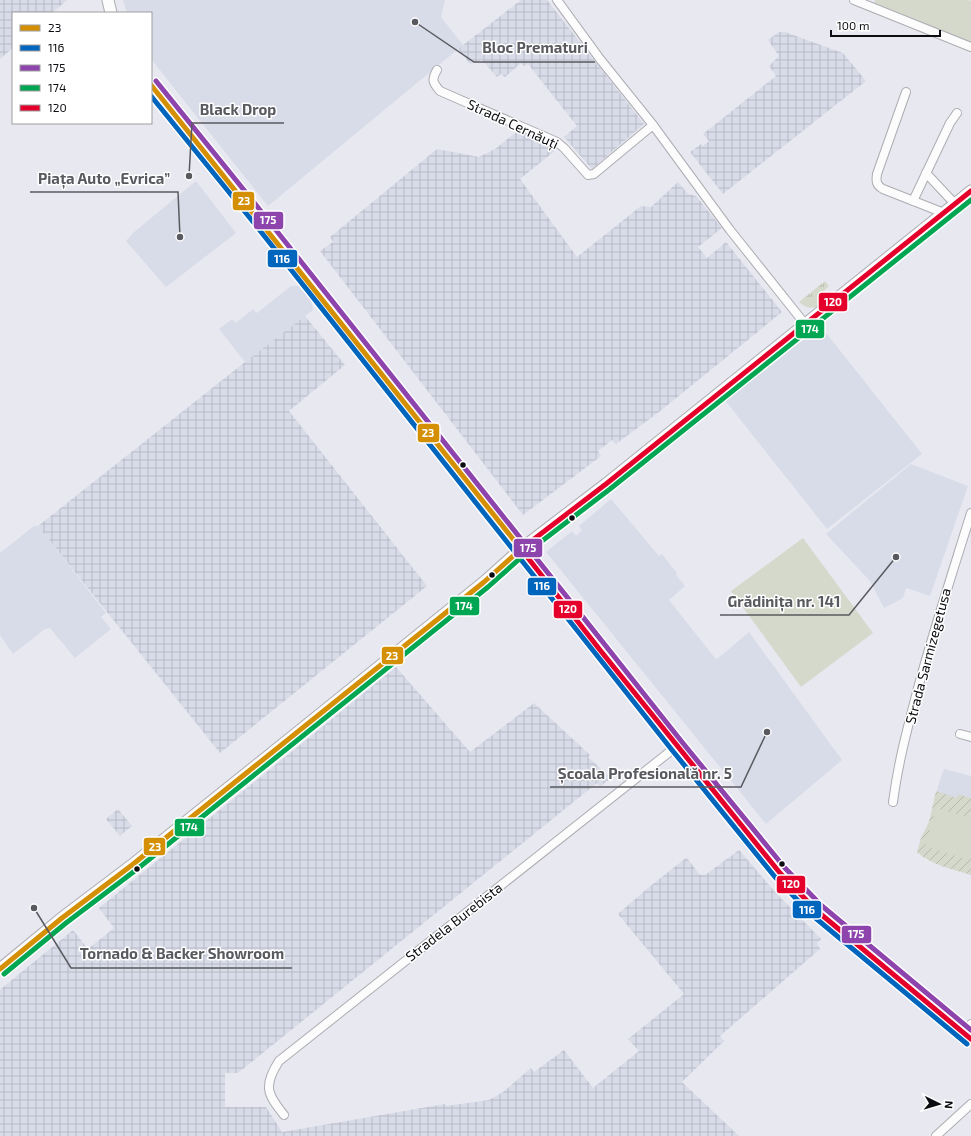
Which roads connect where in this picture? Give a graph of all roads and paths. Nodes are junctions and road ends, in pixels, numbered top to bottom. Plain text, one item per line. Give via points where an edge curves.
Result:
1 (108, 0) edge
2 (557, 0) edge
3 (854, 0) edge
4 (111, 12) edge
5 (971, 47) edge
6 (437, 70) dead end
7 (152, 86) edge
8 (906, 92) dead end
9 (957, 113) dead end
10 (653, 125) junction
11 (926, 173) junction
12 (971, 191) edge
13 (913, 201) junction
14 (955, 204) junction
15 (944, 213) junction
16 (805, 324) junction
17 (971, 513) edge
18 (969, 529) edge
19 (522, 549) junction
20 (960, 734) dead end
21 (971, 737) edge
22 (677, 746) junction
23 (893, 802) dead end
24 (0, 969) edge
25 (971, 1024) edge
26 (967, 1036) edge
27 (971, 1104) edge
28 (284, 1115) dead end
29 (936, 1136) edge

1 - 4 main road
2 - 10 street
3 - 5 street
6 - 10 street, Strada Cernăuți via 433,80 440,90 557,142 588,175 594,174
7 - 19 main road
8 - 13 street via 876,182 883,189
9 - 11 street
10 - 16 street via 730,230
11 - 13 street
11 - 14 street
12 - 14 main road
13 - 15 street
14 - 15 main road
15 - 16 main road
16 - 19 main road
17 - 18 street, Strada Sarmizegetusa
18 - 23 street, Strada Sarmizegetusa via 942,603 913,706
19 - 22 main road
19 - 24 main road via 306,726
20 - 21 street
22 - 26 main road via 780,873 817,912
22 - 28 street, Stradela Burebista via 279,1061 269,1087 270,1096
25 - 26 street
27 - 29 street

